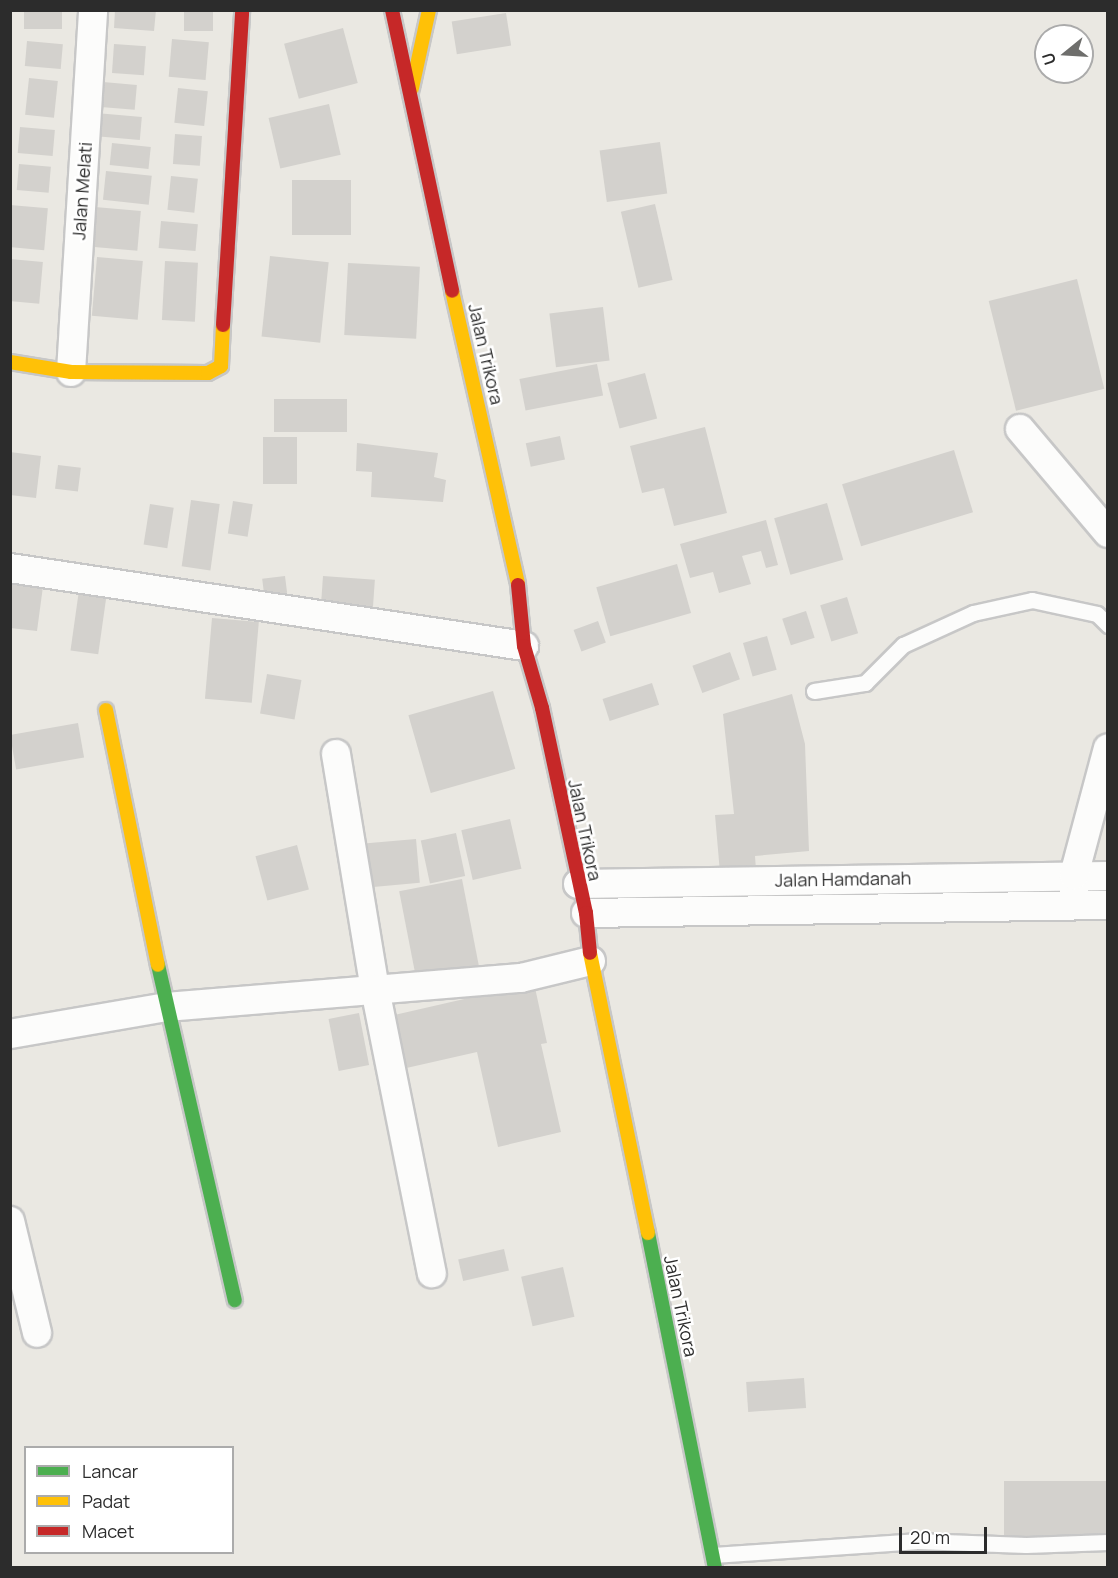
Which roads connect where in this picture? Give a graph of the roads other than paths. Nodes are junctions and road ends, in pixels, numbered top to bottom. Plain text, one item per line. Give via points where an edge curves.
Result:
1 (93, 10) edge
2 (242, 10) edge
3 (392, 10) edge
4 (429, 10) edge
5 (410, 102) junction
6 (10, 362) edge
7 (71, 372) junction
8 (1020, 429) dead end
9 (1107, 533) edge
10 (10, 568) edge
11 (1107, 625) edge
12 (524, 646) junction
13 (813, 691) dead end
14 (106, 710) dead end
15 (1107, 748) edge
16 (336, 754) dead end
17 (1074, 875) junction
18 (1107, 876) edge
19 (578, 884) junction
20 (1074, 904) junction
21 (1107, 905) edge
22 (586, 913) junction
23 (591, 961) junction
24 (375, 989) junction
25 (166, 1007) junction
26 (10, 1034) edge
27 (11, 1227) edge
28 (432, 1274) dead end
29 (235, 1300) dead end
30 (37, 1333) dead end
31 (1107, 1542) edge
32 (714, 1561) edge

1 - 7 street, Jalan Melati
2 - 7 main road via 221,366 208,373
3 - 5 main road, Jalan Trikora
4 - 5 main road, Jalan Trikora
5 - 12 main road, Jalan Trikora via 517,580
6 - 7 main road
8 - 9 street
10 - 12 street
11 - 13 lane via 1097,614 1032,600 973,613 903,645 865,684
12 - 19 main road, Jalan Trikora via 542,708
14 - 25 main road
15 - 17 street
16 - 24 street
17 - 18 street, Jalan Hamdanah
17 - 19 street, Jalan Hamdanah
17 - 20 street
19 - 22 main road, Jalan Trikora
20 - 21 street, Jalan Hamdanah
20 - 22 street, Jalan Hamdanah
22 - 23 main road, Jalan Trikora
23 - 24 street via 521,978
23 - 32 main road, Jalan Trikora
24 - 25 street
24 - 28 street
25 - 26 street
25 - 29 main road
27 - 30 street
31 - 32 lane via 1026,1545 916,1541

